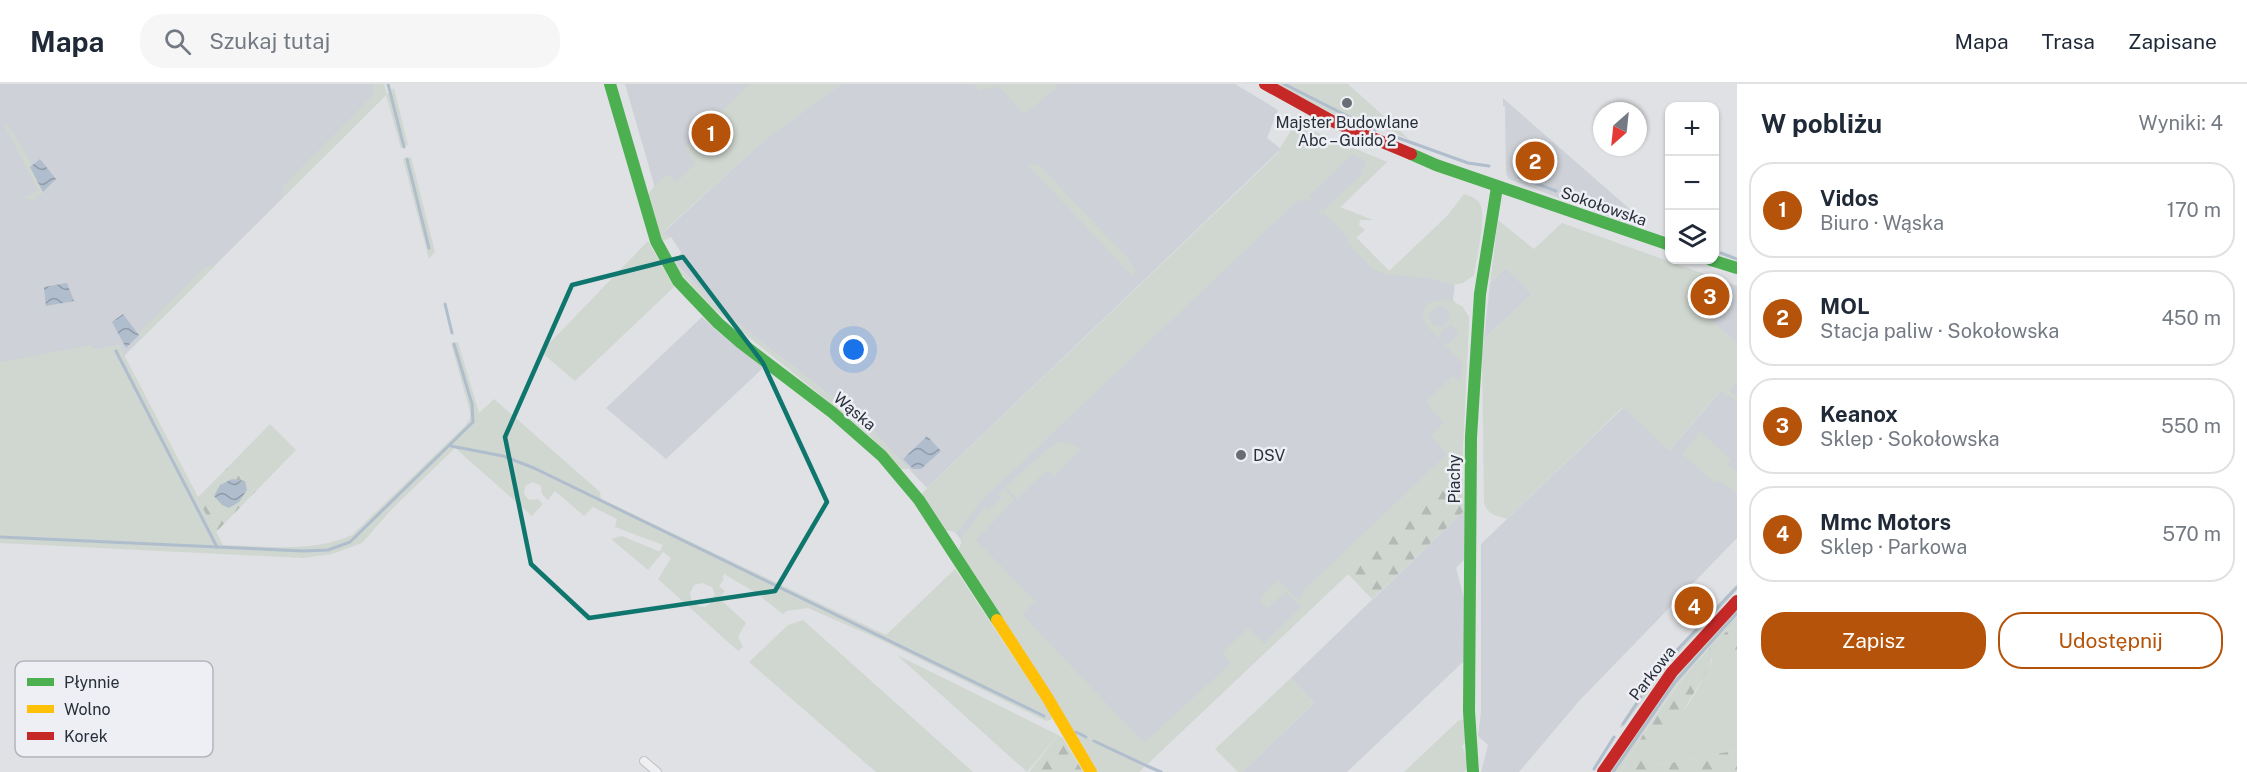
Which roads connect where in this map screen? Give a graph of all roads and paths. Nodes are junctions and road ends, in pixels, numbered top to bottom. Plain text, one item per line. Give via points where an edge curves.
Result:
1 (610, 84) edge
2 (1265, 84) edge
3 (1497, 187) junction
4 (1665, 243) edge
5 (1719, 262) edge
6 (1737, 268) edge
7 (1737, 601) edge
8 (644, 761) dead end
9 (657, 772) edge
10 (1090, 772) edge
11 (1473, 772) edge
12 (1603, 772) edge

1 - 10 street, Wąska via 656,241 674,275 718,323 833,413 896,471 919,500 1047,697
2 - 3 street, Sokołowska via 1347,128
3 - 4 street, Sokołowska
3 - 11 street, Piachy via 1480,294 1471,437 1469,711
5 - 6 street
7 - 12 street, Parkowa via 1672,672
8 - 9 street

